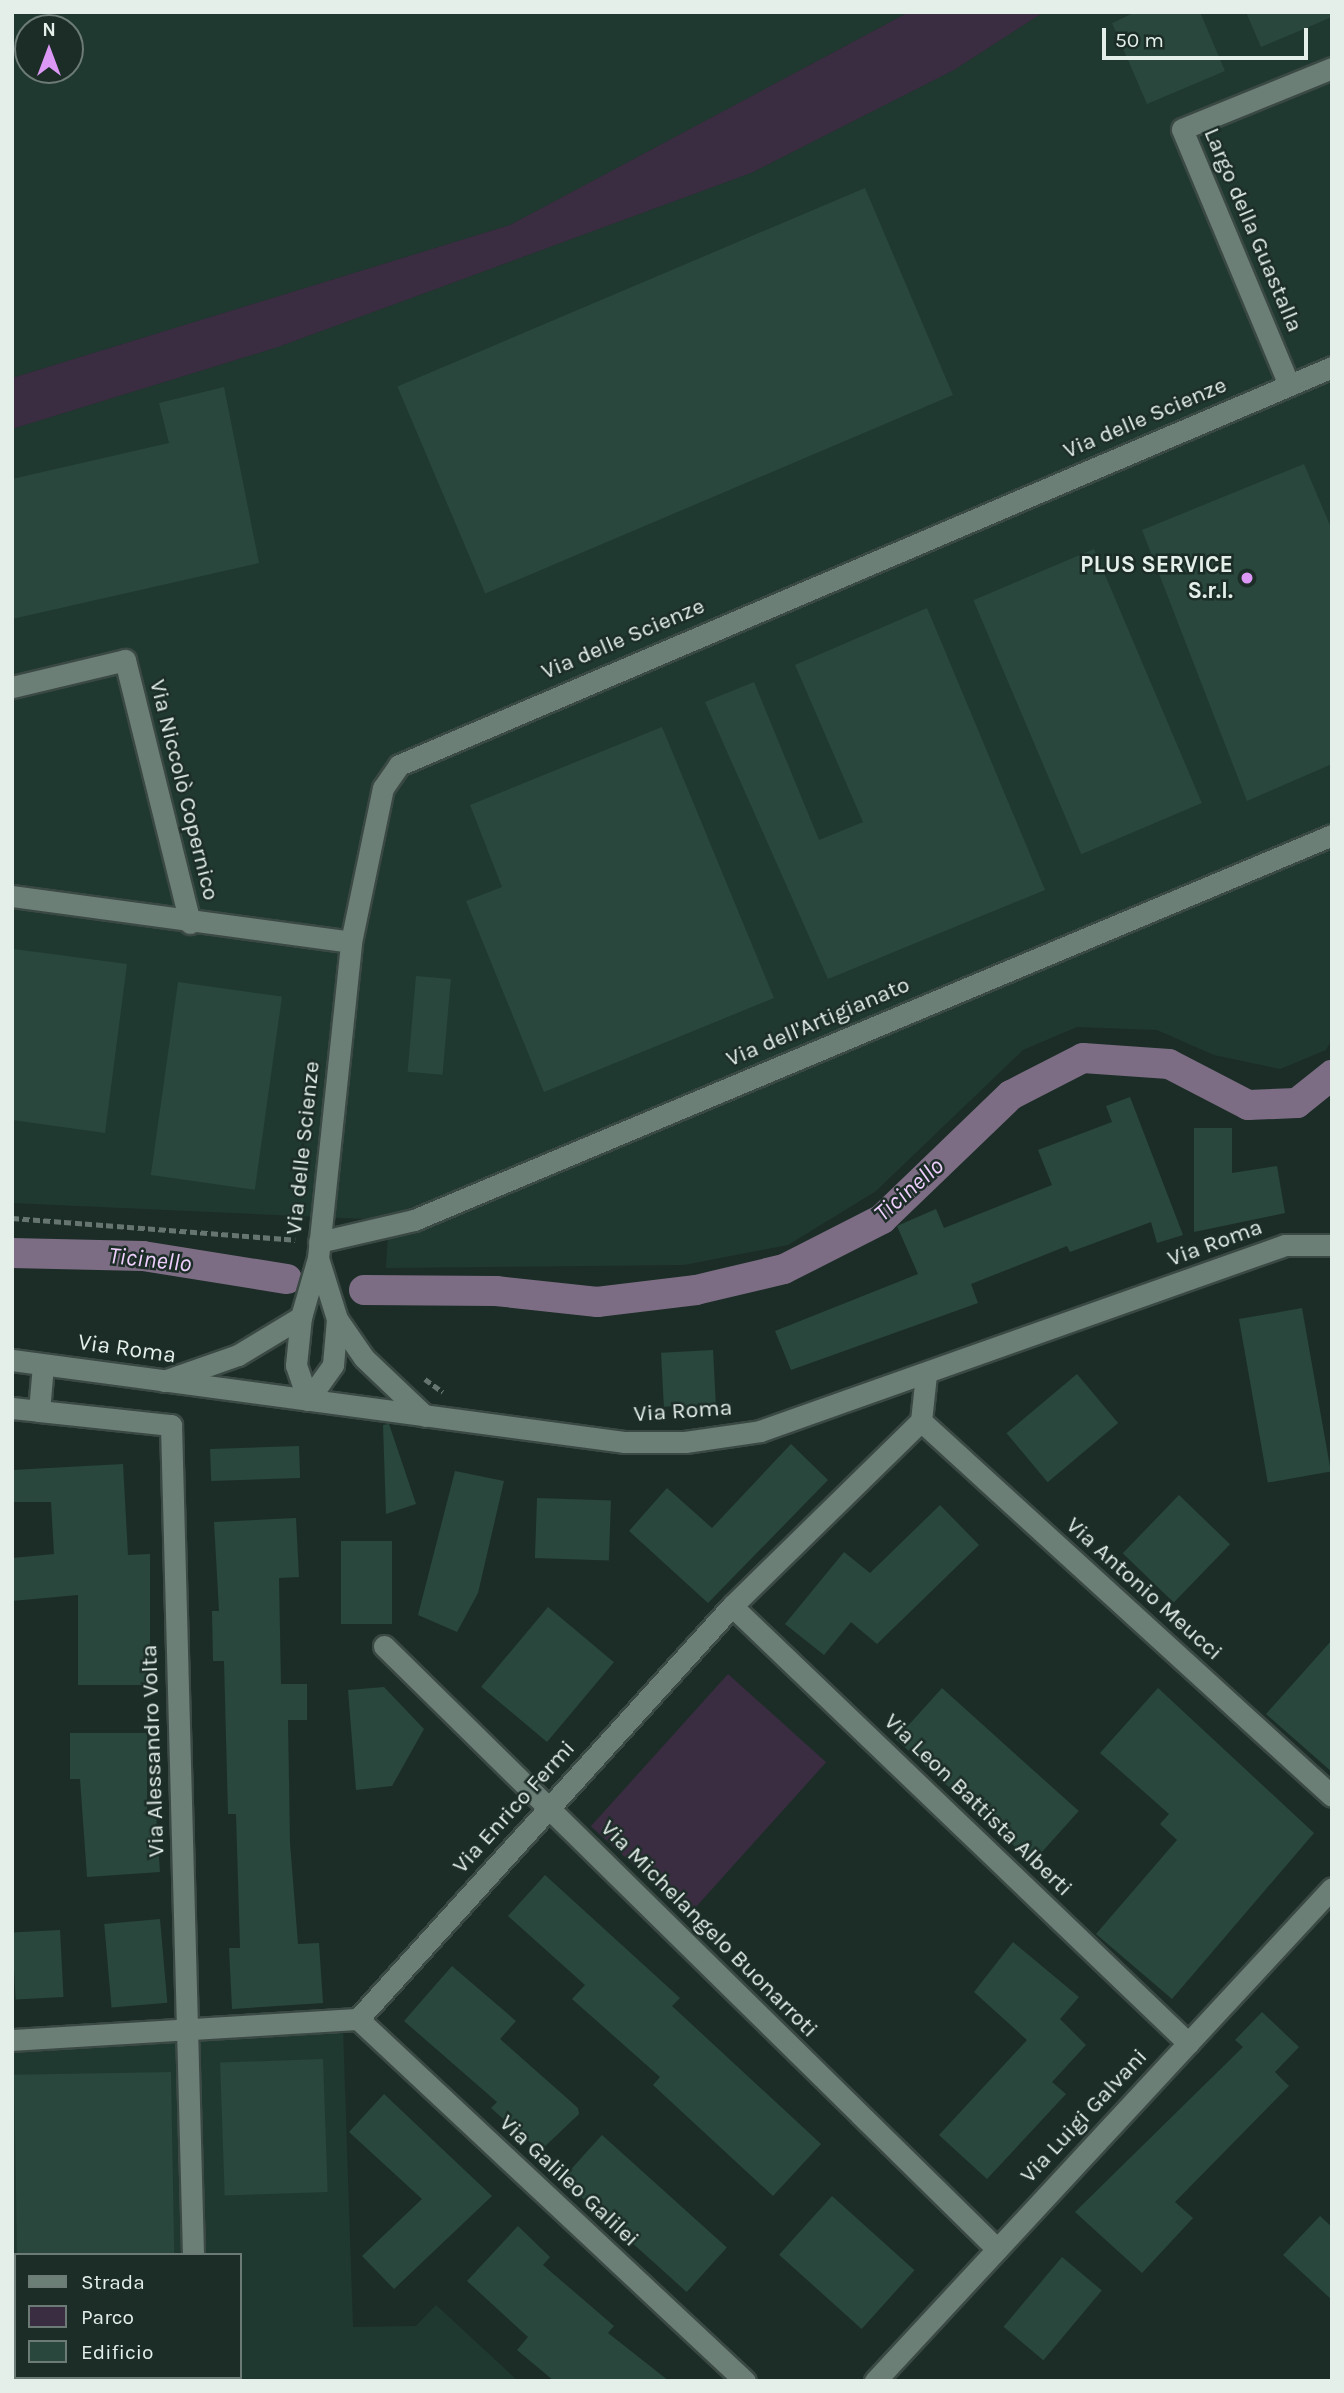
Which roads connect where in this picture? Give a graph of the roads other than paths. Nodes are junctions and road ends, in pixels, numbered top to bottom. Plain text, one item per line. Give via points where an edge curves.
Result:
1 (1332, 68) edge
2 (1332, 367) edge
3 (1289, 385) junction
4 (12, 687) edge
5 (1332, 835) edge
6 (12, 896) edge
7 (190, 923) junction
8 (351, 942) junction
9 (1332, 1245) edge
10 (319, 1250) junction
11 (301, 1317) junction
12 (337, 1319) junction
13 (12, 1360) edge
14 (43, 1365) junction
15 (926, 1374) junction
16 (164, 1381) junction
17 (308, 1400) junction
18 (12, 1408) edge
19 (39, 1411) junction
20 (425, 1416) junction
21 (921, 1421) junction
22 (732, 1606) junction
23 (384, 1646) dead end
24 (1332, 1796) edge
25 (549, 1808) junction
26 (1332, 1888) edge
27 (358, 2019) junction
28 (187, 2029) junction
29 (12, 2040) edge
30 (1188, 2043) junction
31 (998, 2249) junction
32 (193, 2253) edge
33 (744, 2381) edge
34 (875, 2381) edge

1 - 3 street, Largo della Guastalla via 1182,129
2 - 3 street, Via delle Scienze
3 - 8 street, Via delle Scienze via 399,765 383,788
4 - 7 street, Via Niccolò Copernico via 125,660
5 - 10 street, Via dell'Artigianato via 414,1220
6 - 7 street, Via Niccolò Copernico
7 - 8 street, Via Niccolò Copernico
8 - 10 street, Via delle Scienze
9 - 15 street, Via Roma via 1285,1245
10 - 11 street, Via delle Scienze
10 - 12 street, Via delle Scienze
11 - 16 street via 238,1355
11 - 17 street, Via delle Scienze via 296,1365
12 - 17 street, Via delle Scienze via 334,1366
12 - 20 street, Via delle Scienze via 364,1358
13 - 14 street, Via Roma
14 - 16 street, Via Roma
14 - 19 street
15 - 20 street, Via Roma via 760,1431 685,1442 624,1442
15 - 21 street
16 - 17 street, Via Roma
17 - 20 street, Via Roma
18 - 19 street
19 - 28 street, Via Alessandro Volta via 171,1425
21 - 22 street, Via Enrico Fermi
21 - 24 street, Via Antonio Meucci
22 - 25 street, Via Enrico Fermi
22 - 30 street, Via Leon Battista Alberti
23 - 25 street, Via Michelangelo Buonarroti
25 - 27 street, Via Enrico Fermi
25 - 31 street, Via Michelangelo Buonarroti
26 - 30 street, Via Luigi Galvani
27 - 28 street
27 - 33 street, Via Galileo Galilei
28 - 29 street
28 - 32 street, Via Alessandro Volta
30 - 31 street, Via Luigi Galvani
31 - 34 street, Via Luigi Galvani

